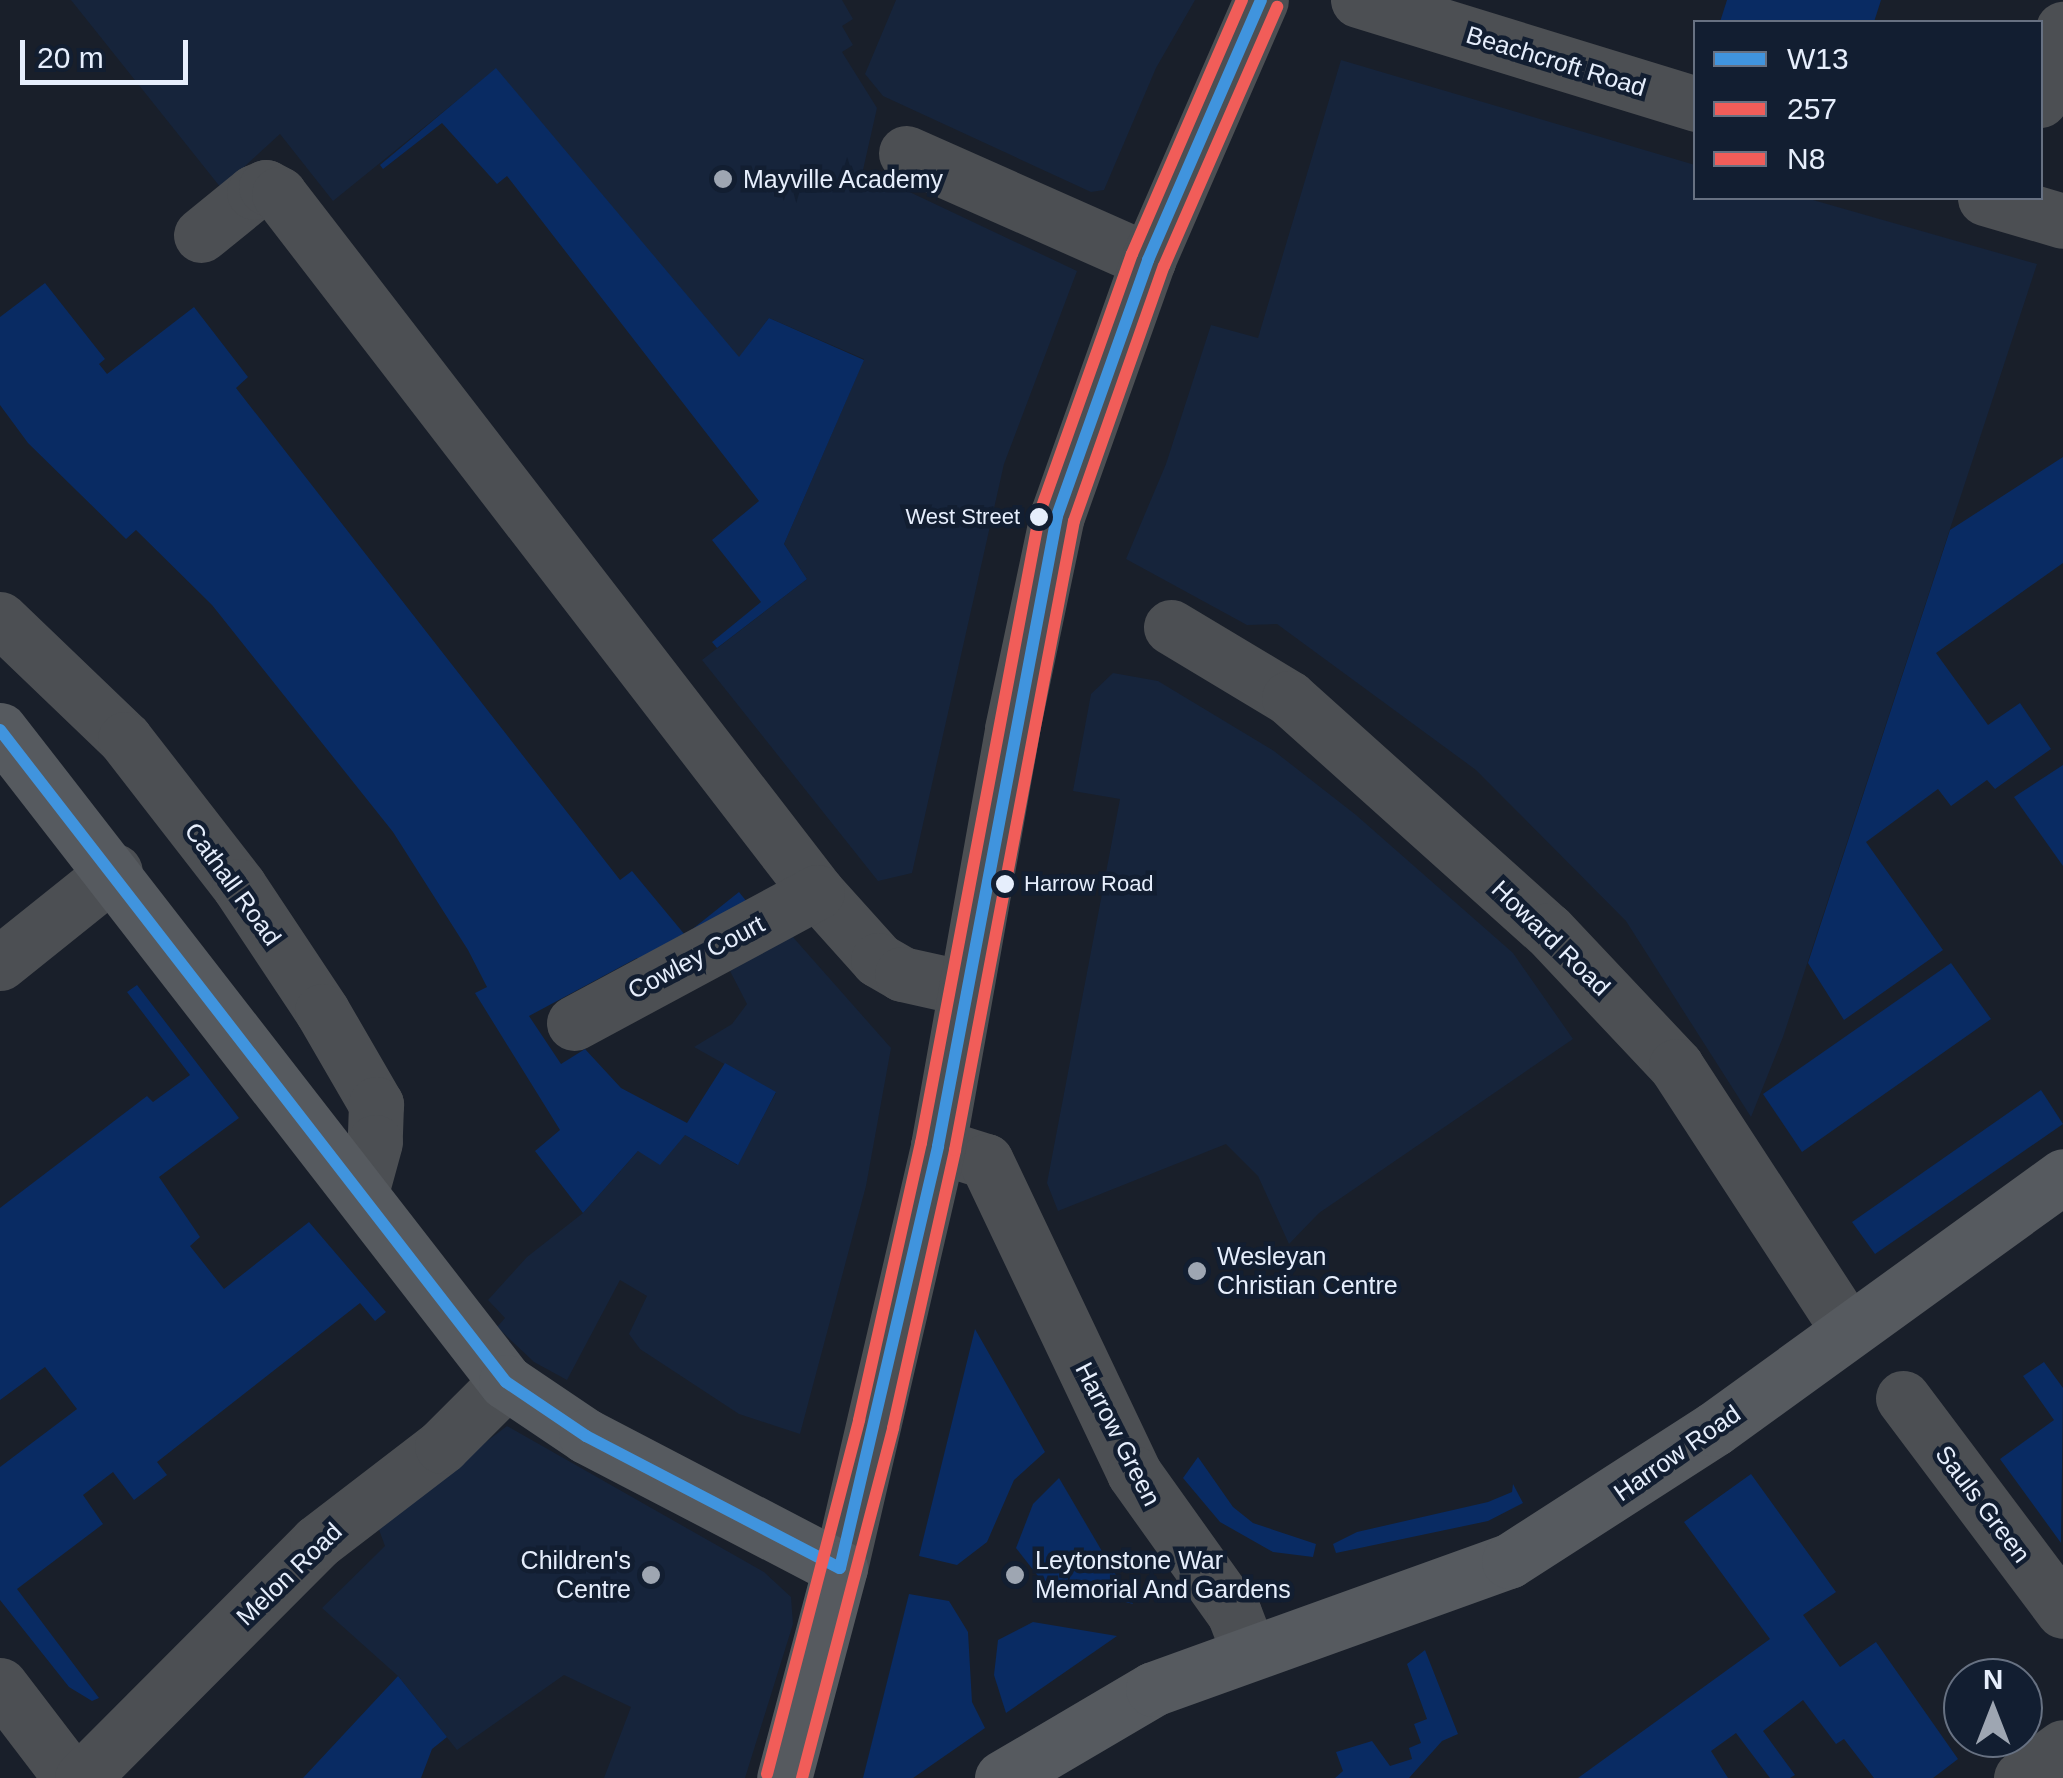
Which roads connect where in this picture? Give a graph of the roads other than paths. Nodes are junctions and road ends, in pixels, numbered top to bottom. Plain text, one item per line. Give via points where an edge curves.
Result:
1 (1262, 0) edge
2 (1358, 0) edge
3 (2063, 29) edge
4 (2043, 91) edge
5 (1693, 103) edge
6 (906, 154) dead end
7 (2000, 200) edge
8 (2063, 221) edge
9 (201, 234) dead end
10 (1148, 260) junction
11 (0, 619) edge
12 (1170, 626) dead end
13 (0, 730) edge
14 (115, 871) junction
15 (818, 892) junction
16 (0, 963) edge
17 (964, 988) junction
18 (574, 1023) dead end
19 (938, 1146) junction
20 (2063, 1176) edge
21 (361, 1193) junction
22 (1847, 1328) junction
23 (506, 1382) junction
24 (1903, 1398) dead end
25 (840, 1568) junction
26 (2063, 1611) edge
27 (1248, 1650) junction
28 (0, 1684) edge
29 (2063, 1747) edge
30 (70, 1778) edge
31 (82, 1778) edge
32 (784, 1778) edge
33 (1002, 1778) edge
34 (2020, 1778) edge

1 - 10 street
2 - 5 street, Beachcroft Road
3 - 4 street
6 - 10 street
7 - 8 street
9 - 15 street via 254,192 266,187 279,194
10 - 17 street via 1054,530
11 - 21 street, Cathall Road via 124,738 238,886 322,1011 376,1104 375,1142
12 - 22 street, Howard Road via 1289,698 1548,930 1676,1066
13 - 14 main road
14 - 16 street
14 - 21 main road
15 - 17 street via 878,960 902,974
15 - 18 street, Cowley Court
17 - 19 street
19 - 25 street
19 - 27 street, Harrow Green via 986,1162 1134,1473 1234,1613
20 - 22 main road, Harrow Road
21 - 23 main road
22 - 27 main road, Harrow Road via 1640,1480 1509,1561 1449,1587
23 - 25 main road via 635,1464
23 - 31 street, Melon Road via 442,1446 317,1542
24 - 26 street, Sauls Green
25 - 32 main road
27 - 33 main road via 1153,1689
28 - 30 street
29 - 34 street

